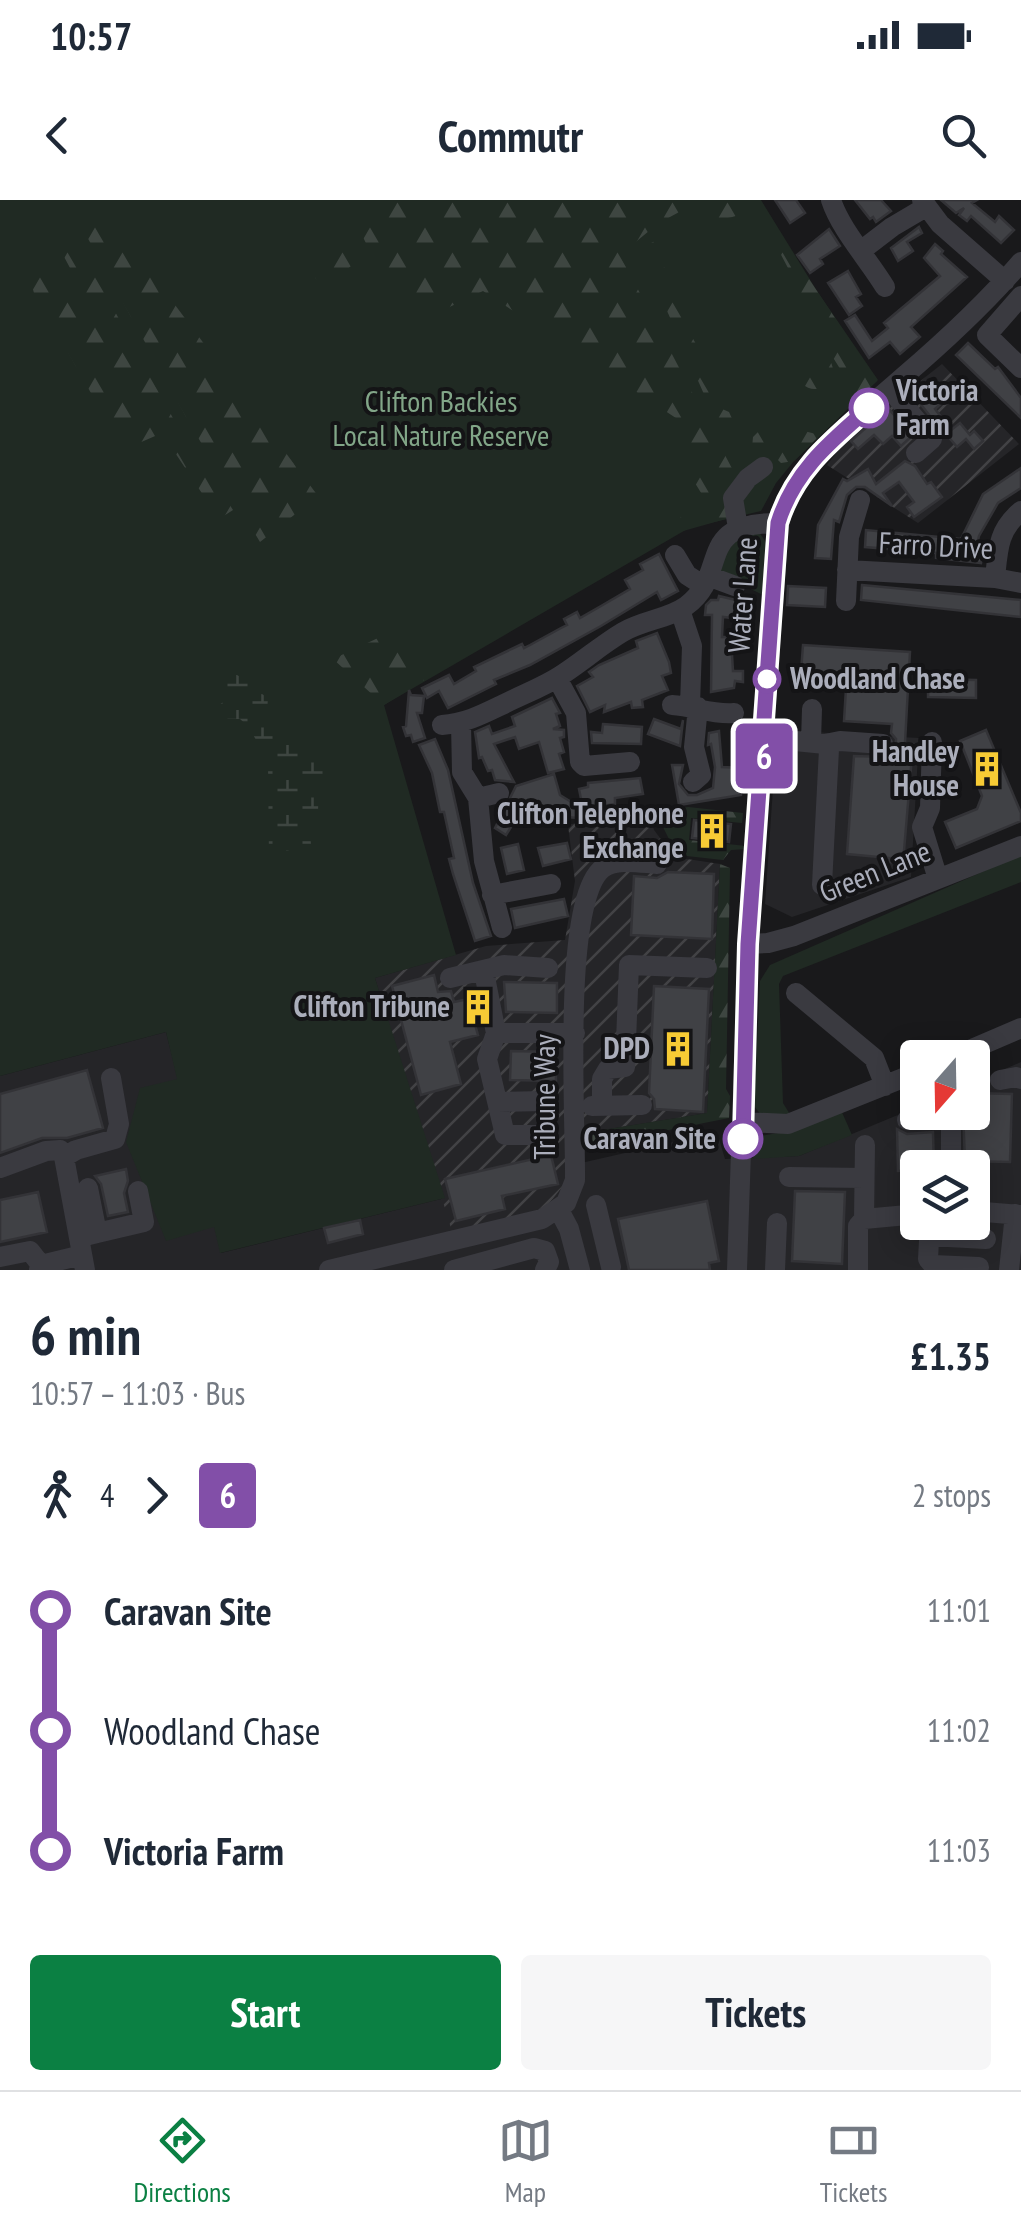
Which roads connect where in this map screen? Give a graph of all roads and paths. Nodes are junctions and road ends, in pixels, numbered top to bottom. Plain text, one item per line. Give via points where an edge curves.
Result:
1 (831, 200) edge
2 (924, 204) edge
3 (862, 250) junction
4 (1021, 262) edge
5 (1005, 281) junction
6 (889, 289) dead end
7 (1021, 296) edge
8 (1021, 368) edge
9 (890, 389) junction
10 (916, 453) dead end
11 (763, 467) dead end
12 (860, 500) dead end
13 (1021, 511) edge
14 (778, 523) junction
15 (738, 528) junction
16 (675, 555) dead end
17 (848, 570) junction
18 (996, 578) junction
19 (706, 581) junction
20 (1021, 583) edge
21 (736, 586) dead end
22 (846, 601) dead end
23 (680, 610) junction
24 (557, 678) junction
25 (687, 706) junction
26 (812, 709) dead end
27 (734, 713) dead end
28 (765, 738) junction
29 (818, 742) junction
30 (932, 742) dead end
31 (883, 744) dead end
32 (630, 762) dead end
33 (692, 782) dead end
34 (1021, 846) edge
35 (656, 864) dead end
36 (938, 879) junction
37 (552, 884) dead end
38 (822, 885) dead end
39 (492, 896) junction
40 (502, 928) dead end
41 (786, 939) junction
42 (748, 944) junction
43 (548, 968) dead end
44 (707, 968) dead end
45 (484, 972) junction
46 (450, 978) dead end
47 (747, 986) junction
48 (796, 993) dead end
49 (1021, 1028) edge
50 (496, 1033) junction
51 (575, 1033) junction
52 (990, 1041) edge
53 (111, 1078) dead end
54 (900, 1080) edge
55 (885, 1086) junction
56 (545, 1101) dead end
57 (498, 1102) junction
58 (642, 1105) dead end
59 (576, 1106) junction
60 (602, 1106) junction
61 (744, 1122) junction
62 (544, 1135) dead end
63 (865, 1145) dead end
64 (64, 1157) junction
65 (0, 1168) edge
66 (789, 1177) dead end
67 (864, 1178) junction
68 (88, 1188) dead end
69 (138, 1191) dead end
70 (596, 1204) dead end
71 (559, 1210) junction
72 (990, 1213) edge
73 (1018, 1215) edge
74 (900, 1216) edge
75 (864, 1219) junction
76 (778, 1223) dead end
77 (454, 1240) junction
78 (929, 1240) edge
79 (85, 1249) edge
80 (0, 1257) edge
81 (401, 1261) edge
82 (978, 1267) dead end
83 (39, 1268) edge
84 (458, 1268) edge
85 (329, 1269) edge
86 (607, 1269) edge
87 (546, 1270) edge
88 (580, 1270) edge
89 (737, 1270) edge
90 (774, 1270) edge
91 (858, 1270) edge
92 (1009, 1270) edge

1 - 3 street
2 - 3 street
2 - 5 street
3 - 6 street
4 - 5 street, Water Lane
5 - 9 street, Water Lane
7 - 8 street via 988,334
9 - 10 street via 932,439
9 - 14 street, Water Lane via 803,471
11 - 15 street via 734,498
12 - 17 street via 851,522
13 - 18 street via 999,538
14 - 15 street
14 - 28 street, Water Lane
15 - 19 street via 722,541
16 - 19 street via 687,575
17 - 18 street, Farro Drive
17 - 22 street
18 - 20 street, Farro Drive
19 - 21 street
19 - 23 street
23 - 24 street via 626,630
23 - 25 street via 692,646
24 - 32 street via 576,713 580,762
24 - 39 street via 451,724 462,772 488,795 480,821
25 - 27 street
25 - 33 street via 701,770
26 - 29 street
28 - 29 street
28 - 42 street, Water Lane
29 - 31 street
29 - 38 street via 829,749 830,769
30 - 36 street via 930,808 922,827
34 - 36 street, Green Lane
35 - 51 street, Tribune Way via 614,863 588,887
36 - 41 street, Green Lane
37 - 39 street
39 - 40 street
41 - 42 street, Green Lane
41 - 47 street
42 - 47 street, Water Lane
43 - 45 street via 504,965
44 - 60 street via 630,965 625,1067 604,1074
45 - 46 street
45 - 50 street
47 - 61 street, Water Lane
48 - 55 street via 874,1058
49 - 52 street
50 - 51 street
50 - 57 street via 487,1059
51 - 59 street, Tribune Way
53 - 64 street via 116,1139
54 - 55 street
55 - 61 street via 788,1124
56 - 57 street
57 - 62 street via 494,1125 504,1135
58 - 60 street
59 - 60 street
59 - 71 street, Tribune Way via 575,1180
61 - 89 street, Water Lane
63 - 67 street
64 - 65 street via 55,1149
64 - 79 street
66 - 67 street
67 - 75 street
68 - 79 street
69 - 79 street via 144,1222
70 - 86 street
71 - 77 street
71 - 88 street
72 - 73 street
73 - 92 street
74 - 75 street
75 - 91 street via 858,1226
76 - 90 street
77 - 81 street
77 - 84 street
78 - 82 street via 933,1265
79 - 83 street
80 - 83 street via 30,1251
81 - 85 street
84 - 87 street via 540,1248

